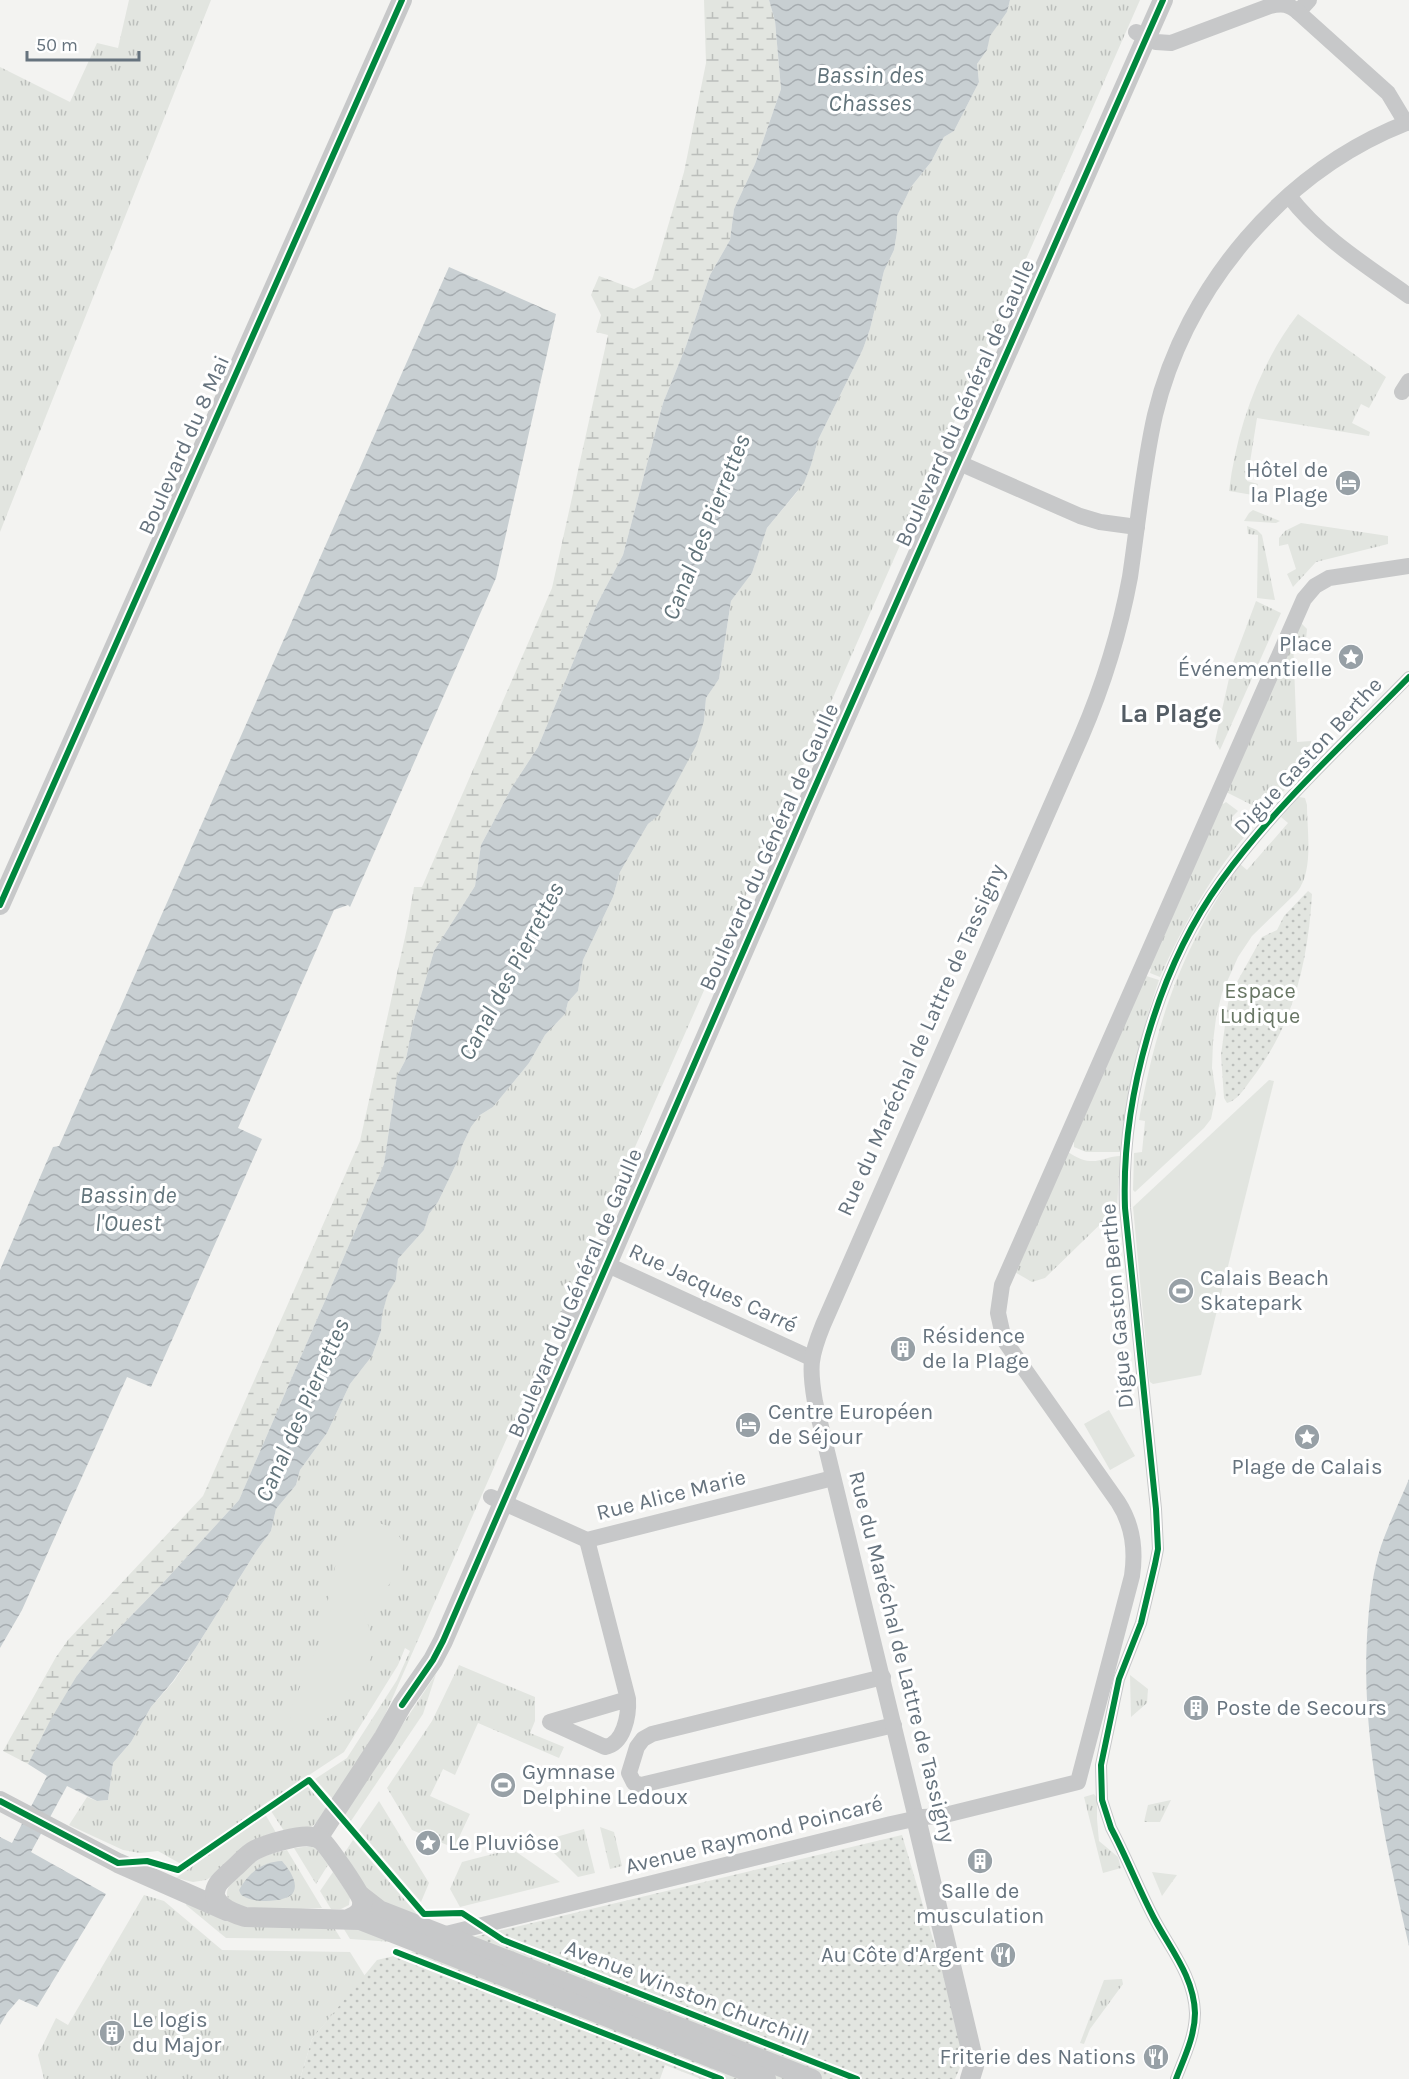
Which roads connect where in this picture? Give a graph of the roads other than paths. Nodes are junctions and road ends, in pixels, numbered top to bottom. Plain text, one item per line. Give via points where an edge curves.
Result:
1 (402, 0) edge
2 (1150, 0) edge
3 (1163, 0) edge
4 (1304, 6) edge
5 (1141, 35) junction
6 (1408, 122) edge
7 (1289, 195) junction
8 (1409, 296) edge
9 (953, 461) junction
10 (1137, 527) junction
11 (1409, 566) edge
12 (1409, 677) edge
13 (0, 905) edge
14 (602, 1262) junction
15 (811, 1358) junction
16 (833, 1478) junction
17 (497, 1500) junction
18 (587, 1540) junction
19 (883, 1677) junction
20 (628, 1699) dead end
21 (894, 1725) junction
22 (1078, 1782) joint
23 (0, 1801) edge
24 (916, 1818) junction
25 (318, 1838) junction
26 (218, 1883) junction
27 (168, 1884) junction
28 (360, 1896) junction
29 (227, 1911) junction
30 (350, 1918) junction
31 (442, 1935) junction
32 (766, 2079) edge
33 (812, 2079) edge
34 (970, 2079) edge
35 (1176, 2079) edge

1 - 13 street, Boulevard du 8 Mai
2 - 5 street, Boulevard du Général de Gaulle
3 - 5 street, Boulevard du Général de Gaulle
4 - 5 street via 1276,4 1179,41 1164,43
4 - 6 street via 1388,93
5 - 9 street, Boulevard du Général de Gaulle
6 - 7 street, Rue du Maréchal de Lattre de Tassigny via 1324,168
7 - 8 street via 1308,218 1348,252
7 - 10 street, Rue du Maréchal de Lattre de Tassigny via 1249,235 1221,271 1177,348 1155,413
9 - 10 street via 1080,516
9 - 14 street, Boulevard du Général de Gaulle
10 - 15 street, Rue du Maréchal de Lattre de Tassigny via 1119,625 1087,723
11 - 22 street, Digue Gaston Berthe via 1329,578 1304,599 1002,1285 998,1313 1004,1340 1118,1502 1133,1541 1132,1576
12 - 35 street, Digue Gaston Berthe via 1281,808 1219,884 1167,982 1147,1042 1131,1114 1125,1196 1158,1549 1141,1623 1119,1679 1101,1765 1102,1800 1150,1912 1178,1958 1194,2001 1192,2035
14 - 15 street, Rue Jacques Carré
14 - 17 street, Boulevard du Général de Gaulle
15 - 16 street, Rue du Maréchal de Lattre de Tassigny via 813,1389
16 - 18 street, Rue Alice Marie
16 - 19 street, Rue du Maréchal de Lattre de Tassigny
17 - 18 street, Rue Alice Marie
17 - 25 street, Boulevard du Général de Gaulle via 402,1705
18 - 20 street
19 - 21 street, Rue du Maréchal de Lattre de Tassigny
19 - 21 street via 652,1734 637,1747 629,1773 634,1784 641,1785
21 - 24 street, Rue du Maréchal de Lattre de Tassigny
22 - 24 street, Avenue Raymond Poincaré via 941,1816
23 - 27 street via 118,1863
24 - 31 street, Avenue Raymond Poincaré
24 - 34 street, Rue du Maréchal de Lattre de Tassigny via 974,2066
25 - 26 street via 302,1837 258,1849
25 - 28 street
26 - 27 street via 198,1889
26 - 29 street via 216,1899
27 - 29 street
28 - 30 street via 362,1908
28 - 31 street, Avenue Winston Churchill via 380,1910
29 - 30 street via 252,1918
30 - 32 street
31 - 33 street, Avenue Winston Churchill

